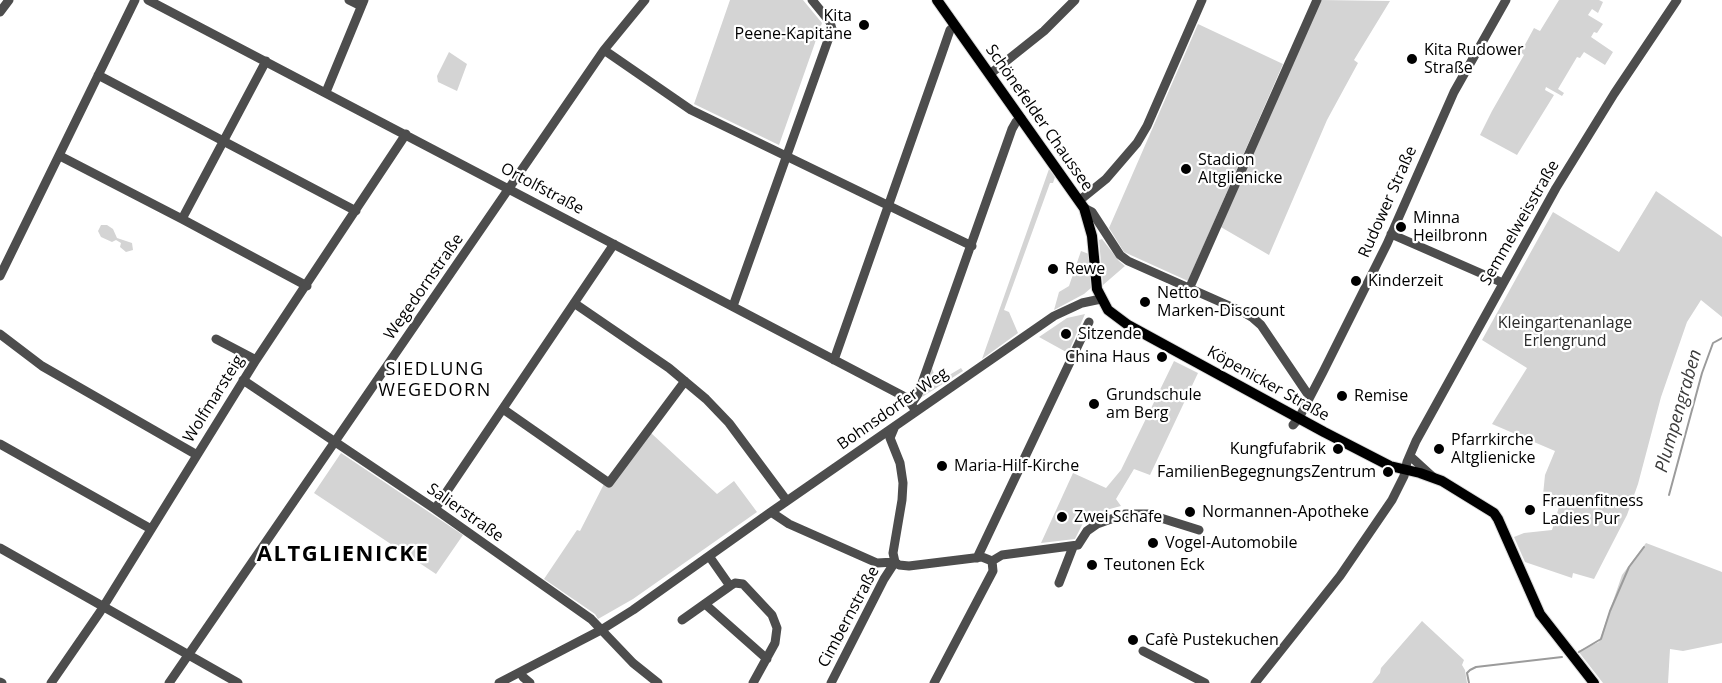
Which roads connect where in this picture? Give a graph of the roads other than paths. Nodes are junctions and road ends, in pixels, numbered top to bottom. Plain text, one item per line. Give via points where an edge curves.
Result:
1 (9, 0) edge
2 (135, 0) edge
3 (148, 0) edge
4 (349, 0) edge
5 (645, 0) edge
6 (812, 0) edge
7 (937, 0) edge
8 (1075, 0) edge
9 (1202, 0) edge
10 (1317, 0) edge
11 (1506, 0) edge
12 (1677, 0) edge
13 (362, 3) edge
14 (0, 12) edge
15 (955, 26) junction
16 (604, 50) junction
17 (266, 61) junction
18 (990, 74) junction
19 (98, 75) junction
20 (326, 92) junction
21 (1021, 118) junction
22 (406, 134) junction
23 (224, 140) junction
24 (60, 156) junction
25 (786, 156) junction
26 (510, 189) junction
27 (888, 204) junction
28 (1082, 204) junction
29 (356, 211) junction
30 (182, 219) junction
31 (1106, 233) junction
32 (1391, 234) junction
33 (1092, 236) junction
34 (614, 244) junction
35 (972, 246) junction
36 (0, 276) edge
37 (1503, 283) junction
38 (307, 286) junction
39 (1189, 289) junction
40 (1101, 299) junction
41 (574, 303) junction
42 (733, 306) junction
43 (1089, 322) dead end
44 (0, 334) edge
45 (216, 339) dead end
46 (256, 360) junction
47 (834, 360) junction
48 (243, 380) junction
49 (685, 381) junction
50 (1311, 395) junction
51 (914, 407) junction
52 (502, 409) junction
53 (1296, 421) junction
54 (895, 426) junction
55 (334, 442) junction
56 (0, 444) edge
57 (197, 454) junction
58 (1410, 456) junction
59 (1405, 470) junction
60 (1433, 477) junction
61 (787, 501) junction
62 (435, 509) junction
63 (771, 512) junction
64 (151, 529) junction
65 (1199, 530) dead end
66 (984, 544) junction
67 (1073, 547) junction
68 (0, 548) edge
69 (1002, 555) junction
70 (709, 556) junction
71 (977, 558) junction
72 (992, 561) junction
73 (895, 562) junction
74 (1059, 584) dead end
75 (730, 586) junction
76 (705, 604) junction
77 (103, 607) junction
78 (682, 620) dead end
79 (601, 630) junction
80 (1143, 651) dead end
81 (189, 654) junction
82 (767, 659) junction
83 (520, 672) junction
84 (51, 683) edge
85 (169, 683) edge
86 (238, 683) edge
87 (499, 683) edge
88 (530, 683) edge
89 (658, 683) edge
90 (753, 683) edge
91 (831, 683) edge
92 (934, 683) edge
93 (1205, 683) edge
94 (1255, 683) edge
95 (1594, 683) edge

1 - 14 street
2 - 19 street
3 - 17 street, Ortolfstraße
4 - 13 street
5 - 16 street, Wegedornstraße
6 - 25 street via 832,29
7 - 15 main road, Schönefelder Chaussee
8 - 18 street via 1044,31
9 - 28 street via 1147,126 1137,143
10 - 39 street
11 - 32 street, Rudower Straße via 1453,94
12 - 37 street, Semmelweisstraße via 1577,154
13 - 20 street
15 - 18 main road, Schönefelder Chaussee
15 - 27 street via 950,30
16 - 25 street via 691,110
16 - 26 street, Wegedornstraße
17 - 20 street, Ortolfstraße
17 - 23 street
18 - 21 main road, Schönefelder Chaussee
19 - 23 street
19 - 24 street
20 - 22 street, Ortolfstraße
21 - 28 main road, Schönefelder Chaussee
21 - 35 street via 1012,129
22 - 26 street, Ortolfstraße
22 - 29 street, Wolfmarsteig
23 - 29 street
23 - 30 street
24 - 30 street
24 - 36 street
25 - 27 street
25 - 42 street
26 - 34 street, Ortolfstraße
26 - 55 street, Wegedornstraße
27 - 35 street
27 - 47 street
28 - 31 street
28 - 33 main road, Schönefelder Chaussee
29 - 38 street, Wolfmarsteig
30 - 38 street
31 - 33 street
31 - 39 street via 1128,261
32 - 37 street
32 - 50 street, Rudower Straße
33 - 40 main road, Schönefelder Chaussee
34 - 41 street
34 - 42 street, Ortolfstraße
35 - 51 street
37 - 58 street, Semmelweisstraße
38 - 46 street, Wolfmarsteig
39 - 50 street via 1253,318
40 - 51 street, Bohnsdorfer Weg via 1054,316
40 - 53 main road, Köpenicker Straße via 1117,319
41 - 49 street
41 - 52 street
42 - 47 street, Ortolfstraße
43 - 66 street
44 - 57 street via 42,366
45 - 46 street
46 - 48 street, Wolfmarsteig
47 - 51 street, Ortolfstraße via 907,398
48 - 55 street, Salierstraße
48 - 57 street, Wolfmarsteig
49 - 52 street via 609,483
49 - 61 street via 729,423
50 - 53 street, Rudower Straße
51 - 54 street, Bohnsdorfer Weg
52 - 62 street
53 - 59 main road, Köpenicker Straße
54 - 61 street, Bohnsdorfer Weg
54 - 73 street, Cimbernstraße via 890,438 903,483
55 - 62 street, Salierstraße
55 - 81 street, Wegedornstraße
56 - 64 street
57 - 64 street, Wolfmarsteig
58 - 59 street, Semmelweisstraße
58 - 60 street, Köpenicker Straße
59 - 60 main road, Köpenicker Straße
59 - 94 street, Semmelweisstraße via 1392,500 1340,576
60 - 95 main road, Köpenicker Straße via 1496,516 1540,614
61 - 63 street, Bohnsdorfer Weg
62 - 79 street, Salierstraße
63 - 70 street, Bohnsdorfer Weg
63 - 73 street via 789,524 877,563
64 - 77 street, Wolfmarsteig
65 - 67 street via 1132,513 1097,524
66 - 69 street
66 - 71 street
67 - 69 street
67 - 74 street
68 - 77 street
69 - 72 street
70 - 75 street
70 - 79 street, Bohnsdorfer Weg
71 - 72 street
71 - 73 street via 909,566
72 - 92 street via 993,571
73 - 91 street, Cimbernstraße
75 - 76 street
75 - 82 street via 743,584 776,620 777,636
76 - 78 street
76 - 82 street
77 - 81 street
77 - 84 street, Wolfmarsteig
79 - 83 street, Bohnsdorfer Weg
79 - 89 street, Salierstraße
80 - 93 street
81 - 85 street, Wegedornstraße
81 - 86 street
82 - 90 street
83 - 87 street, Bohnsdorfer Weg
83 - 88 street

